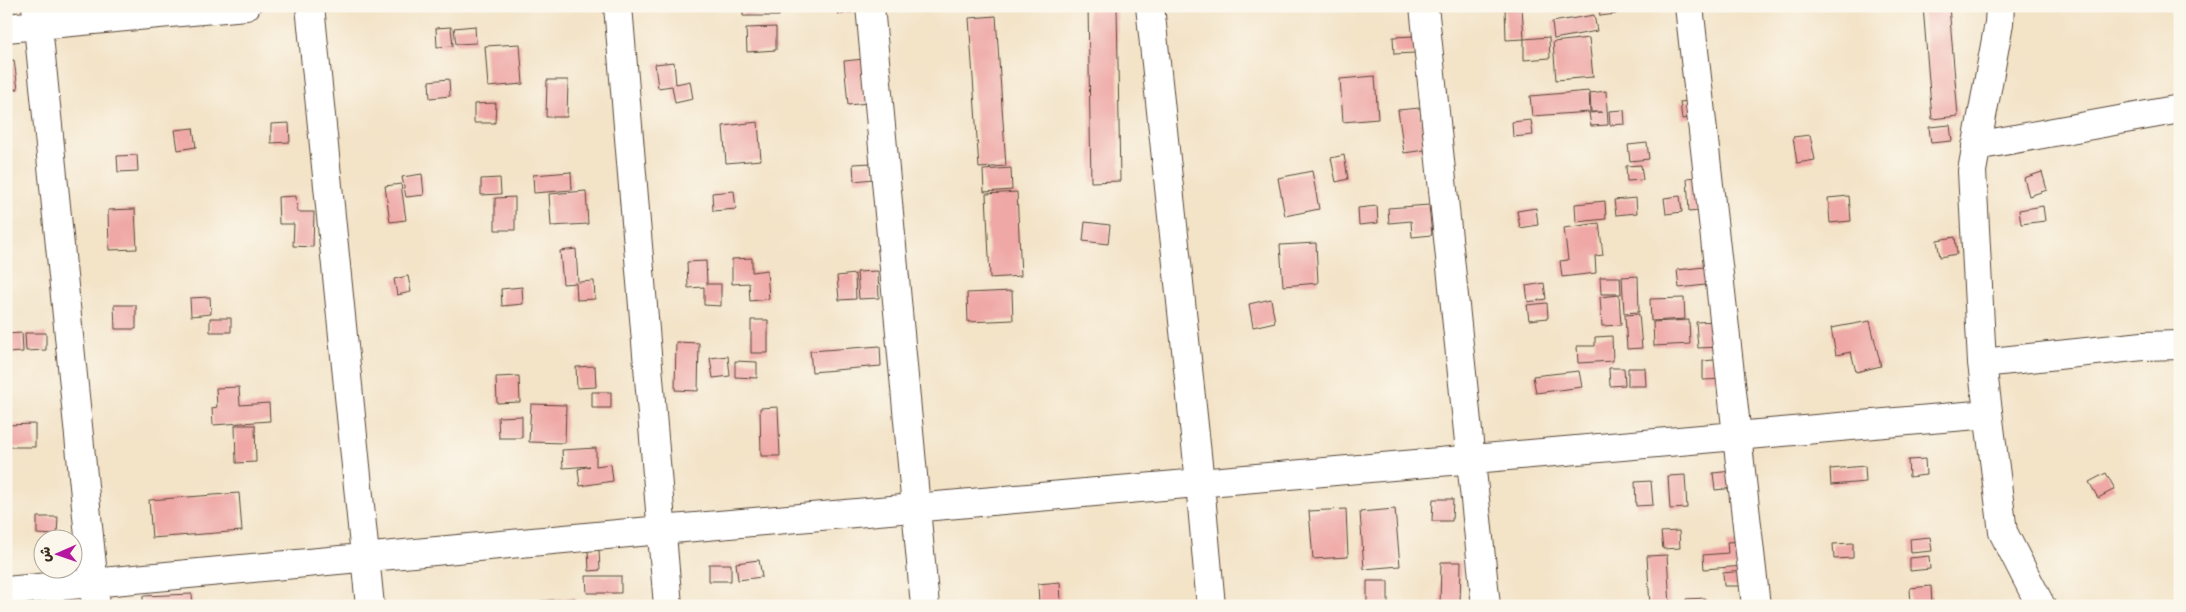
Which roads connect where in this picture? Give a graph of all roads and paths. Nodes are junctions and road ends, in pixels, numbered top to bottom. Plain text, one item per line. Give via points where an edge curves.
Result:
1 (246, 6) edge
2 (310, 6) edge
3 (618, 6) edge
4 (870, 6) edge
5 (1150, 6) edge
6 (1424, 6) edge
7 (1689, 6) edge
8 (2000, 6) edge
9 (37, 16) edge
10 (6, 28) edge
11 (2180, 109) edge
12 (1976, 146) junction
13 (2180, 345) edge
14 (1982, 364) junction
15 (1988, 414) junction
16 (1738, 435) junction
17 (1471, 458) junction
18 (1200, 482) junction
19 (918, 508) junction
20 (661, 530) junction
21 (366, 557) junction
22 (6, 591) edge
23 (95, 595) edge
24 (370, 606) edge
25 (668, 606) edge
26 (925, 606) edge
27 (1210, 606) edge
28 (1486, 606) edge
29 (1756, 606) edge
30 (2041, 606) edge

1 - 9 street
2 - 21 street
3 - 20 street
4 - 19 street
5 - 18 street
6 - 17 street
7 - 16 street
8 - 12 street
9 - 10 street
9 - 23 street
11 - 12 street
12 - 14 street via 1972,171
13 - 14 street via 2143,346
14 - 15 street
15 - 16 street
15 - 30 street via 2003,532
16 - 17 street
16 - 29 street
17 - 18 street
17 - 28 street
18 - 19 street
18 - 27 street
19 - 20 street
19 - 26 street
20 - 21 street
20 - 25 street
21 - 23 street
21 - 24 street
22 - 23 street

